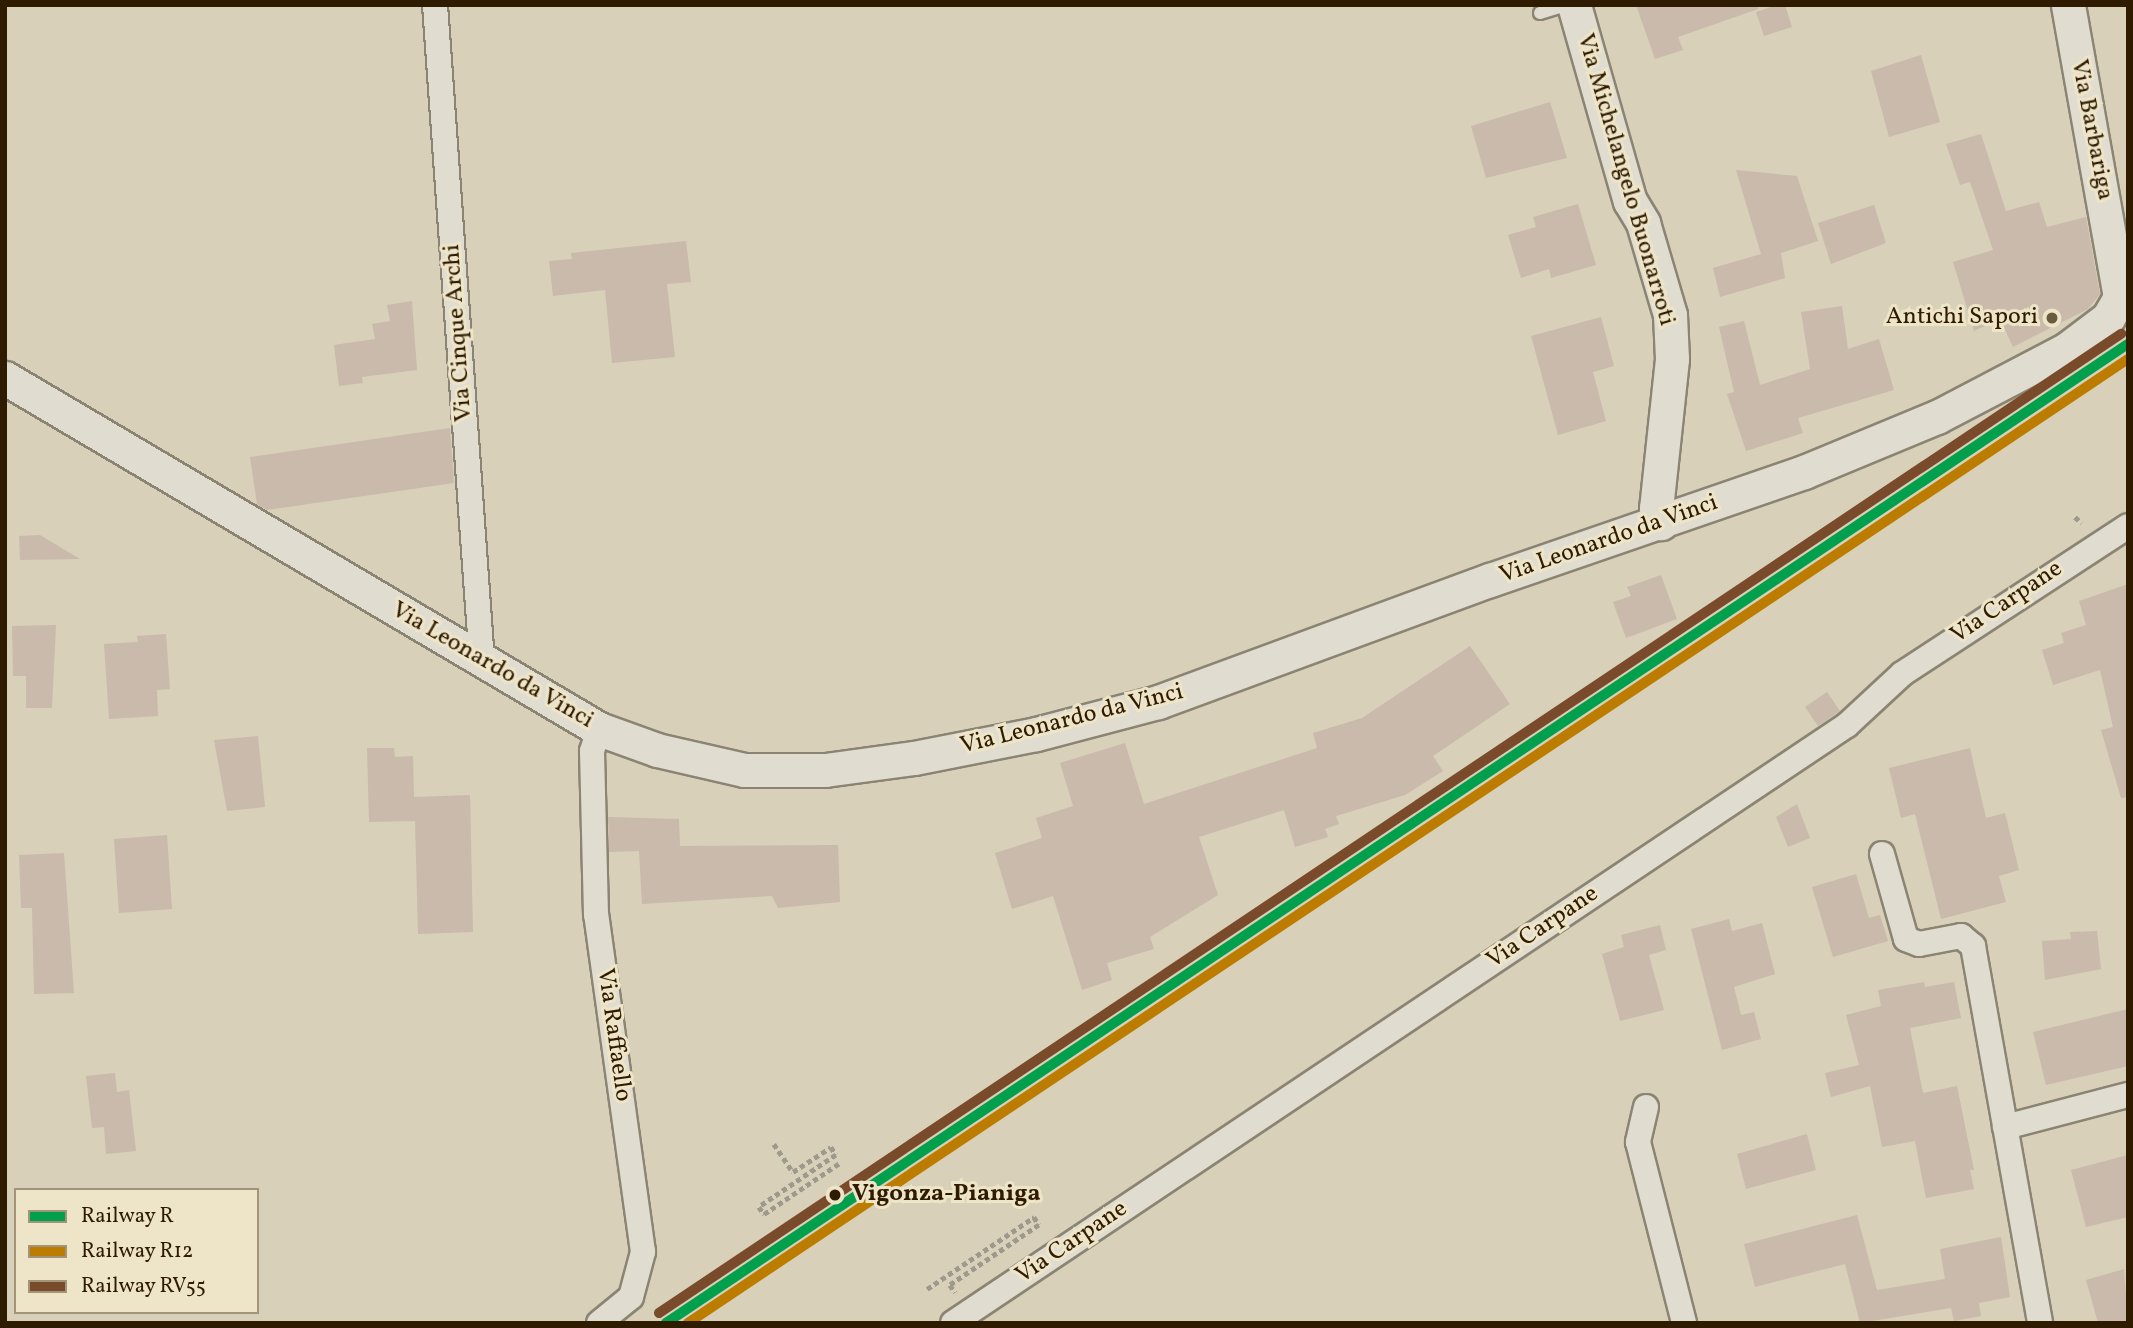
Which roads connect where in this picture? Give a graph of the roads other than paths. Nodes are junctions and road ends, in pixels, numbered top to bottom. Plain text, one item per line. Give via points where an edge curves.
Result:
1 (435, 5) edge
2 (1567, 5) edge
3 (1574, 5) edge
4 (2068, 5) edge
5 (1540, 13) dead end
6 (2120, 297) joint
7 (5, 379) edge
8 (1661, 523) junction
9 (2128, 526) edge
10 (482, 662) junction
11 (599, 729) junction
12 (1882, 854) dead end
13 (2128, 1096) edge
14 (1646, 1107) dead end
15 (2005, 1127) junction
16 (961, 1317) edge
17 (598, 1323) edge
18 (1684, 1323) edge
19 (2040, 1323) edge

1 - 10 street, Via Cinque Archi
2 - 5 lane
3 - 8 street, Via Michelangelo Buonarroti via 1630,201 1643,223 1670,315 1672,359 1656,508
4 - 6 street, Via Barbariga
6 - 8 street, Via Leonardo da Vinci via 2108,318 2067,349 1937,417 1804,472
7 - 10 street, Via Leonardo da Vinci
8 - 11 street, Via Leonardo da Vinci via 1490,580 1158,702 1036,734 914,758 825,769 744,770 656,750
9 - 16 street, Via Carpane via 1902,674 1847,725
10 - 11 street, Via Leonardo da Vinci
11 - 17 street, Via Raffaello via 592,751 596,915 643,1252 631,1297
12 - 15 street via 1906,939 1919,944 1961,936 1971,942
13 - 15 street
14 - 18 street via 1638,1142
15 - 19 street

